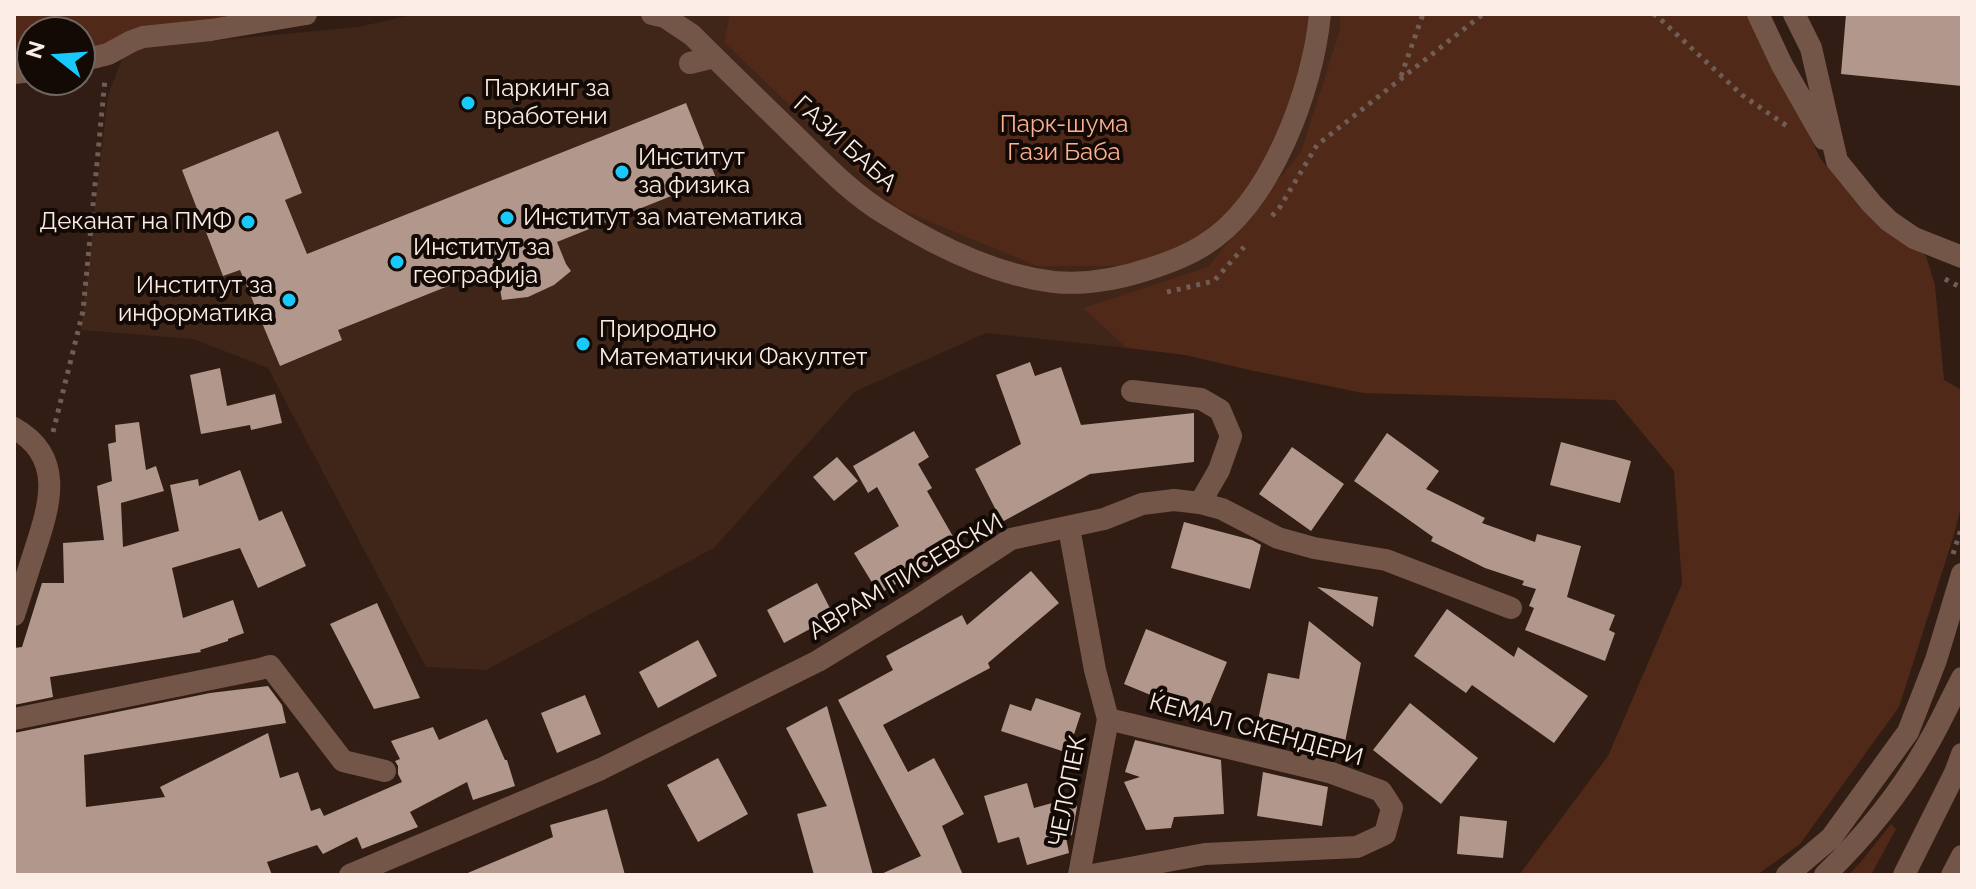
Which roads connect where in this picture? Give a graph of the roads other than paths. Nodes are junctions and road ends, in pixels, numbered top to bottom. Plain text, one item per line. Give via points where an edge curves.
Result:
1 (306, 14) edge
2 (1320, 14) edge
3 (1758, 14) edge
4 (1794, 14) edge
5 (661, 15) edge
6 (96, 57) edge
7 (714, 57) junction
8 (690, 63) dead end
9 (1837, 161) junction
10 (1962, 257) edge
11 (1132, 391) dead end
12 (14, 428) edge
13 (1200, 503) junction
14 (1069, 528) junction
15 (1957, 565) edge
16 (1511, 608) dead end
17 (14, 613) edge
18 (1962, 678) edge
19 (14, 719) edge
20 (1108, 719) junction
21 (1962, 754) edge
22 (385, 771) dead end
23 (1962, 856) edge
24 (350, 875) edge
25 (1079, 875) edge
26 (1092, 875) edge
27 (1787, 875) edge
28 (1825, 875) edge
29 (1904, 875) edge
30 (1952, 875) edge

1 - 6 street via 143,37
2 - 7 street, ГАЗИ БАБА via 1293,123 1254,197 1231,223 1206,245 1172,261 1135,274 1072,283 980,262 886,215 852,192
3 - 9 street
4 - 9 street via 1811,48
5 - 7 street, ГАЗИ БАБА
7 - 8 street
9 - 10 street via 1889,221 1914,238
11 - 13 street via 1201,399 1220,410 1231,436
12 - 17 street via 34,443 51,484
13 - 14 street, АВРАМ ПИСЕВСКИ via 1142,504
13 - 16 street, АВРАМ ПИСЕВСКИ via 1278,538 1386,560
14 - 20 street, ЧЕЛОПЕК
14 - 24 street, АВРАМ ПИСЕВСКИ via 1011,539 818,661 601,769
15 - 27 street via 1936,660 1908,732 1831,838
18 - 28 street via 1891,801
19 - 22 street via 270,666 343,761
20 - 25 street, ЧЕЛОПЕК
20 - 26 street, ЌЕМАЛ СКЕНДЕРИ via 1329,772 1381,791 1392,808 1385,834 1357,847 1205,854
21 - 29 street
23 - 30 street

